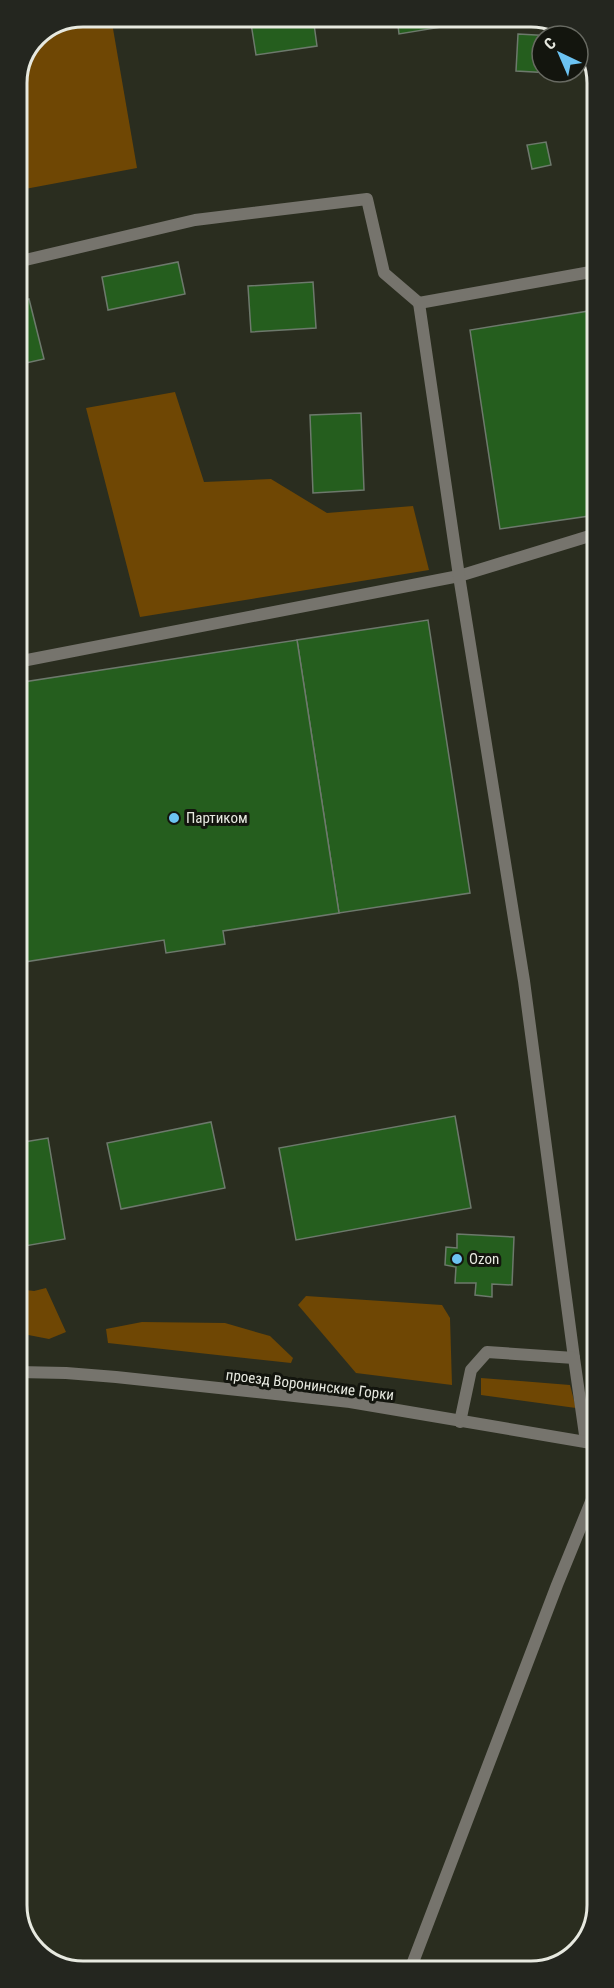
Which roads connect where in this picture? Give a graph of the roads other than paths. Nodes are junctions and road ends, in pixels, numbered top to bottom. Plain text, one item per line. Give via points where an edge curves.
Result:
1 (27, 260) edge
2 (587, 273) edge
3 (419, 303) junction
4 (587, 537) edge
5 (459, 576) junction
6 (27, 660) edge
7 (574, 1358) junction
8 (27, 1372) edge
9 (460, 1422) junction
10 (587, 1423) edge
11 (587, 1442) edge
12 (587, 1512) edge
13 (413, 1961) edge

1 - 3 street via 195,220 367,199 384,273
2 - 3 street
3 - 5 street
4 - 5 street
5 - 6 street
5 - 7 street via 524,981
7 - 9 street via 487,1352 471,1370
7 - 10 street
8 - 9 street, проезд Воронинские Горки via 116,1377 350,1402
9 - 11 street, проезд Воронинские Горки
12 - 13 street

